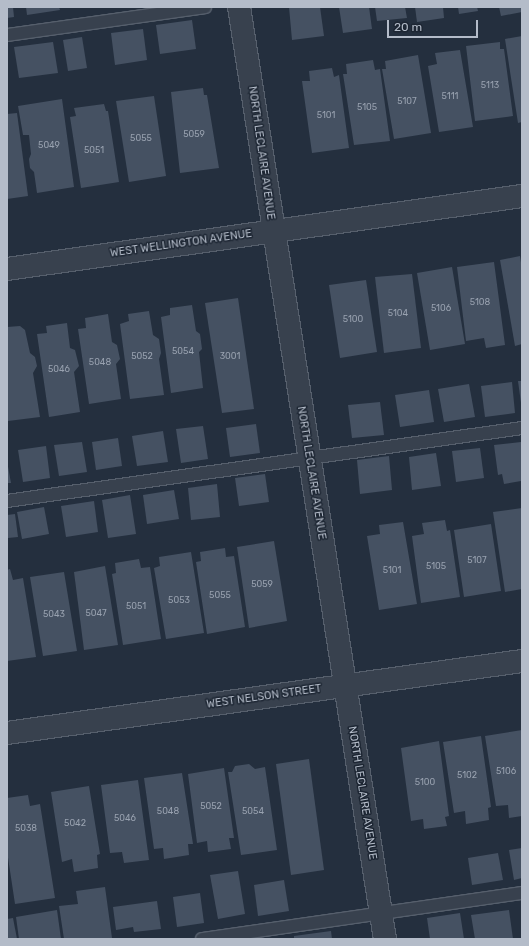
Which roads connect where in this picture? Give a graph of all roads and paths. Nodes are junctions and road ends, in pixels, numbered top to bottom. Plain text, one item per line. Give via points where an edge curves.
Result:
1 (205, 7) edge
2 (239, 7) edge
3 (7, 35) edge
4 (522, 196) edge
5 (272, 232) junction
6 (7, 269) edge
7 (522, 428) edge
8 (309, 460) junction
9 (7, 501) edge
10 (522, 661) edge
11 (345, 686) junction
12 (7, 733) edge
13 (522, 893) edge
14 (381, 914) junction
15 (202, 939) edge
16 (385, 939) edge

1 - 3 lane
2 - 5 street, NORTH LECLAIRE AVENUE
4 - 5 street, WEST WELLINGTON AVENUE
5 - 6 street, WEST WELLINGTON AVENUE
5 - 8 street, NORTH LECLAIRE AVENUE
7 - 8 lane
8 - 9 lane
8 - 11 street, NORTH LECLAIRE AVENUE
10 - 11 street, WEST NELSON STREET
11 - 12 street, WEST NELSON STREET
11 - 14 street, NORTH LECLAIRE AVENUE
13 - 14 lane
14 - 15 lane
14 - 16 street, NORTH LECLAIRE AVENUE

